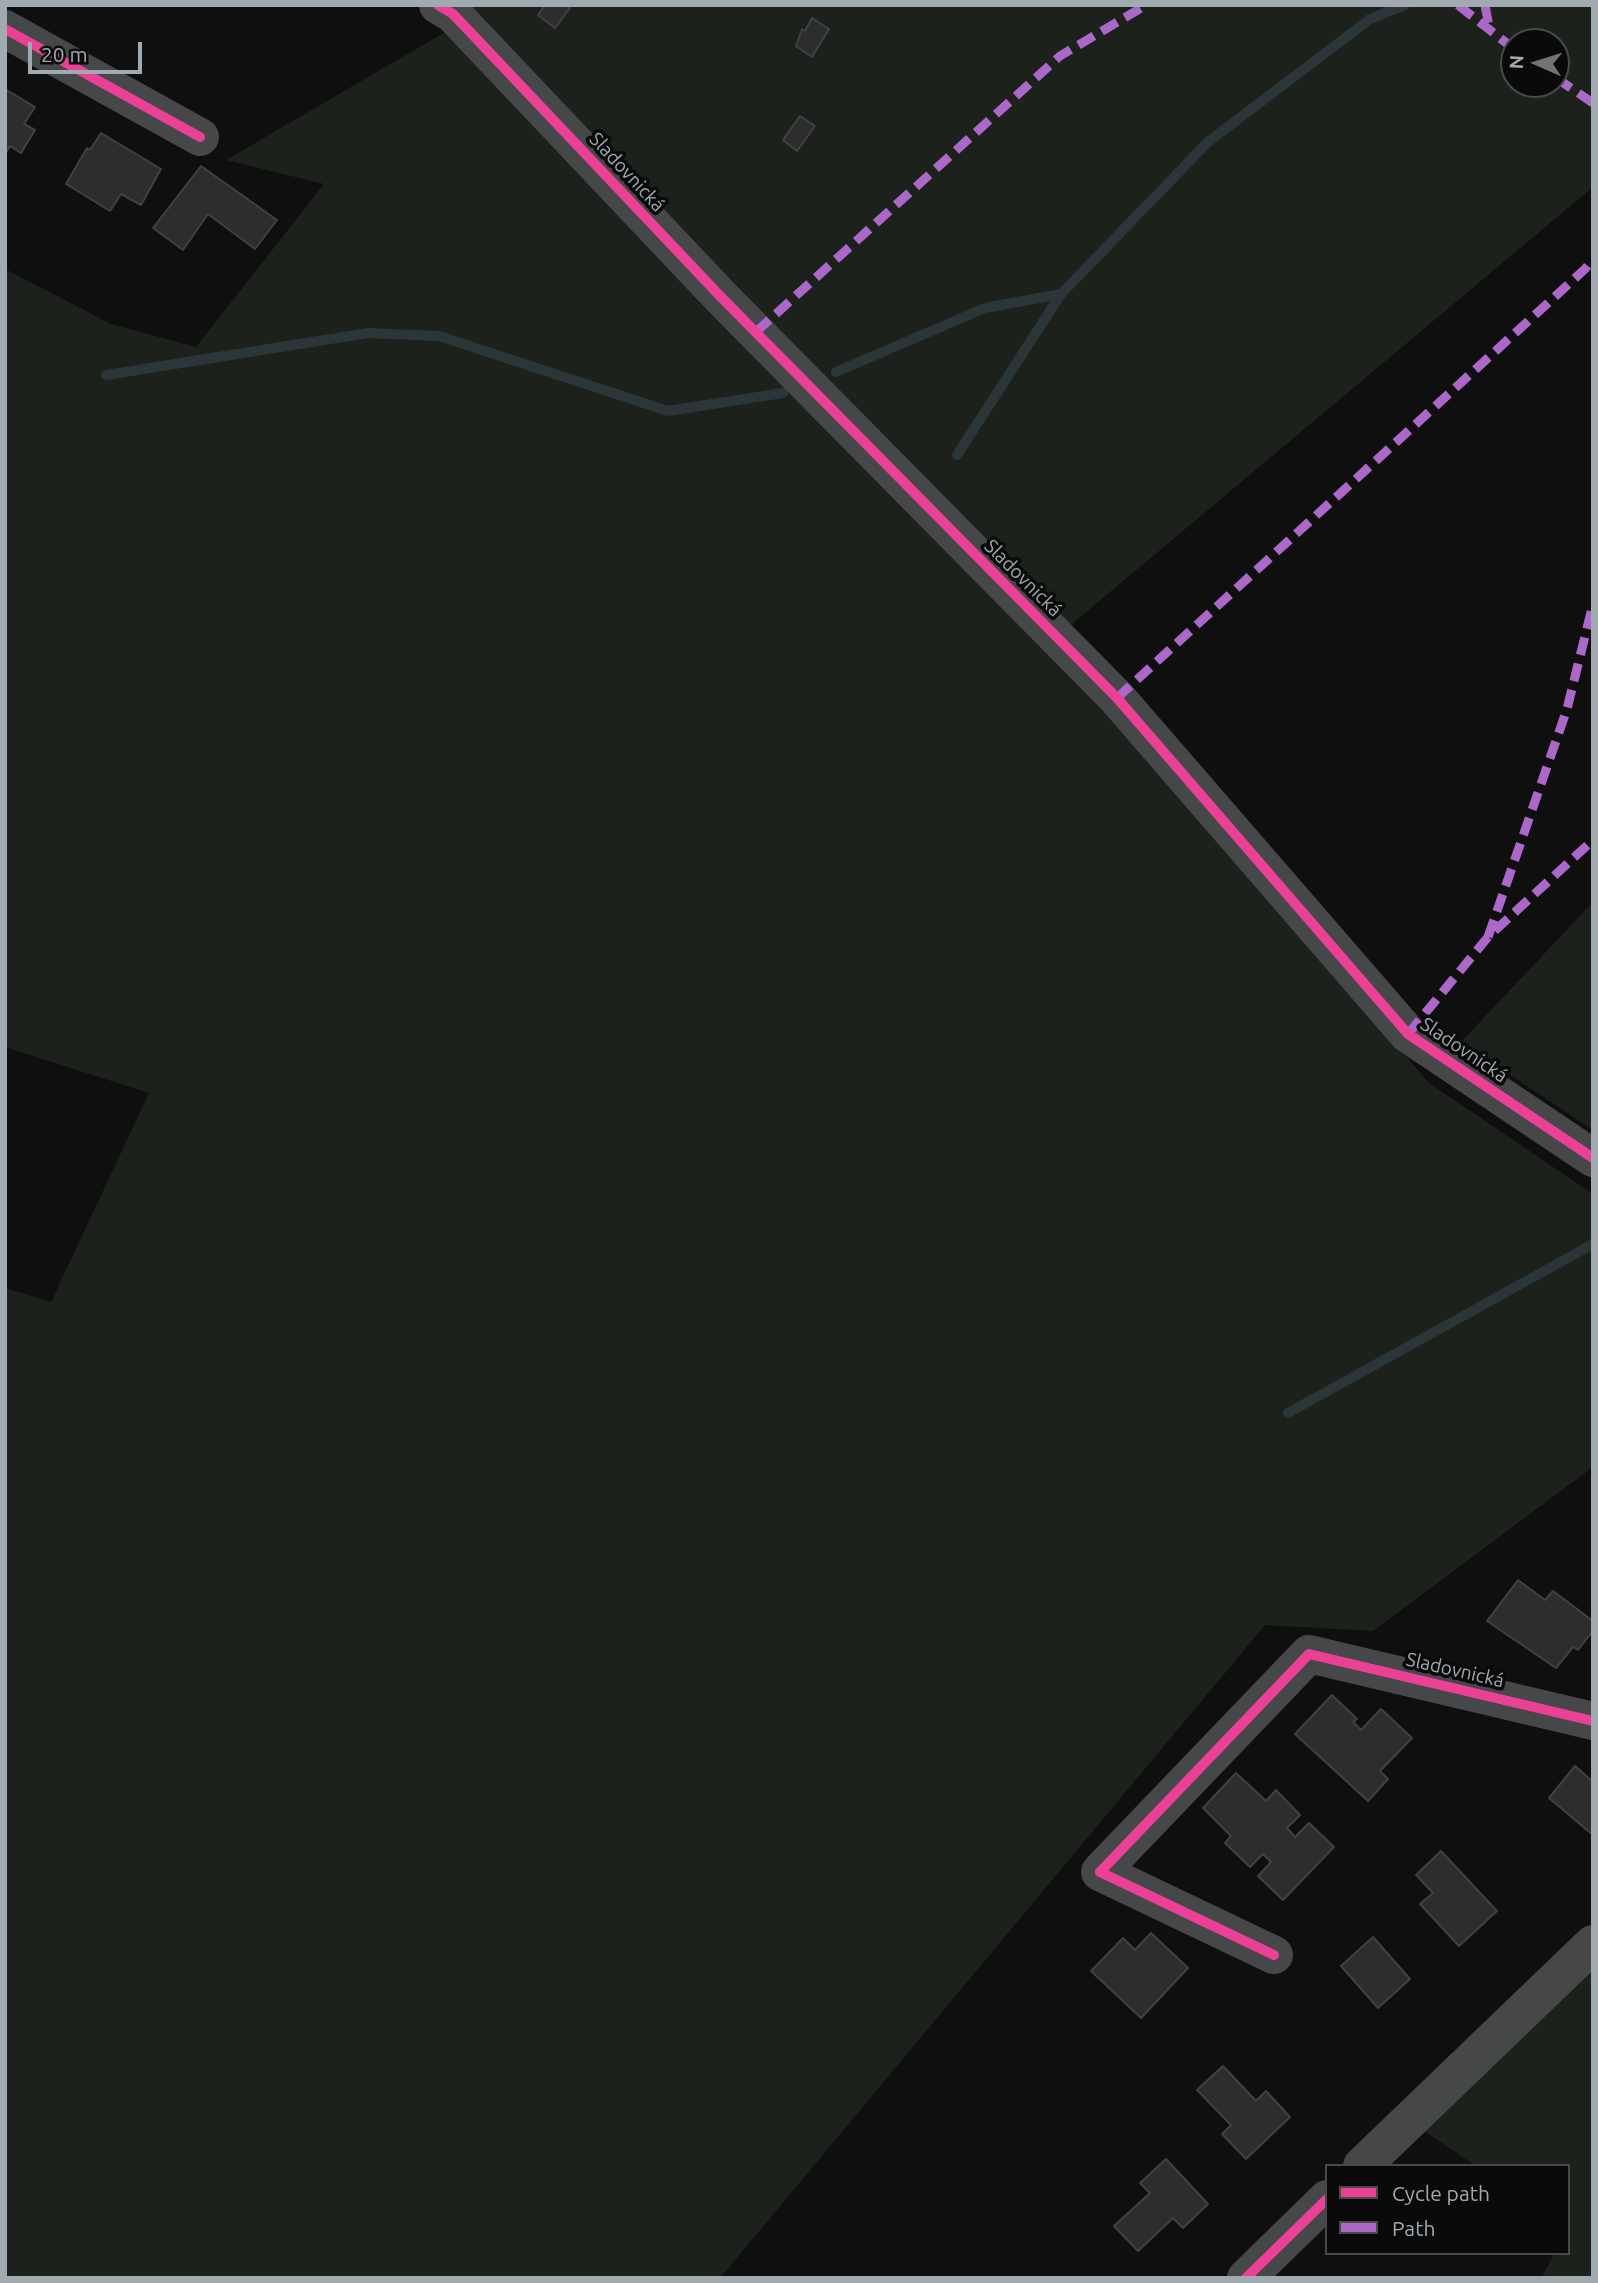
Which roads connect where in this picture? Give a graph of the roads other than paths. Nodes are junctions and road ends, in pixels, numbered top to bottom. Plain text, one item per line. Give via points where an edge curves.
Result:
1 (438, 5) edge
2 (5, 29) edge
3 (200, 137) dead end
4 (1593, 1158) edge
5 (1593, 1721) edge
6 (1593, 1944) edge
7 (1274, 1955) dead end
8 (1364, 2164) edge
9 (1325, 2201) edge
10 (1246, 2278) edge

1 - 4 street, Sladovnická via 453,14 730,306 1117,698 1408,1034
2 - 3 street
5 - 7 street, Sladovnická via 1310,1654 1100,1872
6 - 8 street
9 - 10 street

